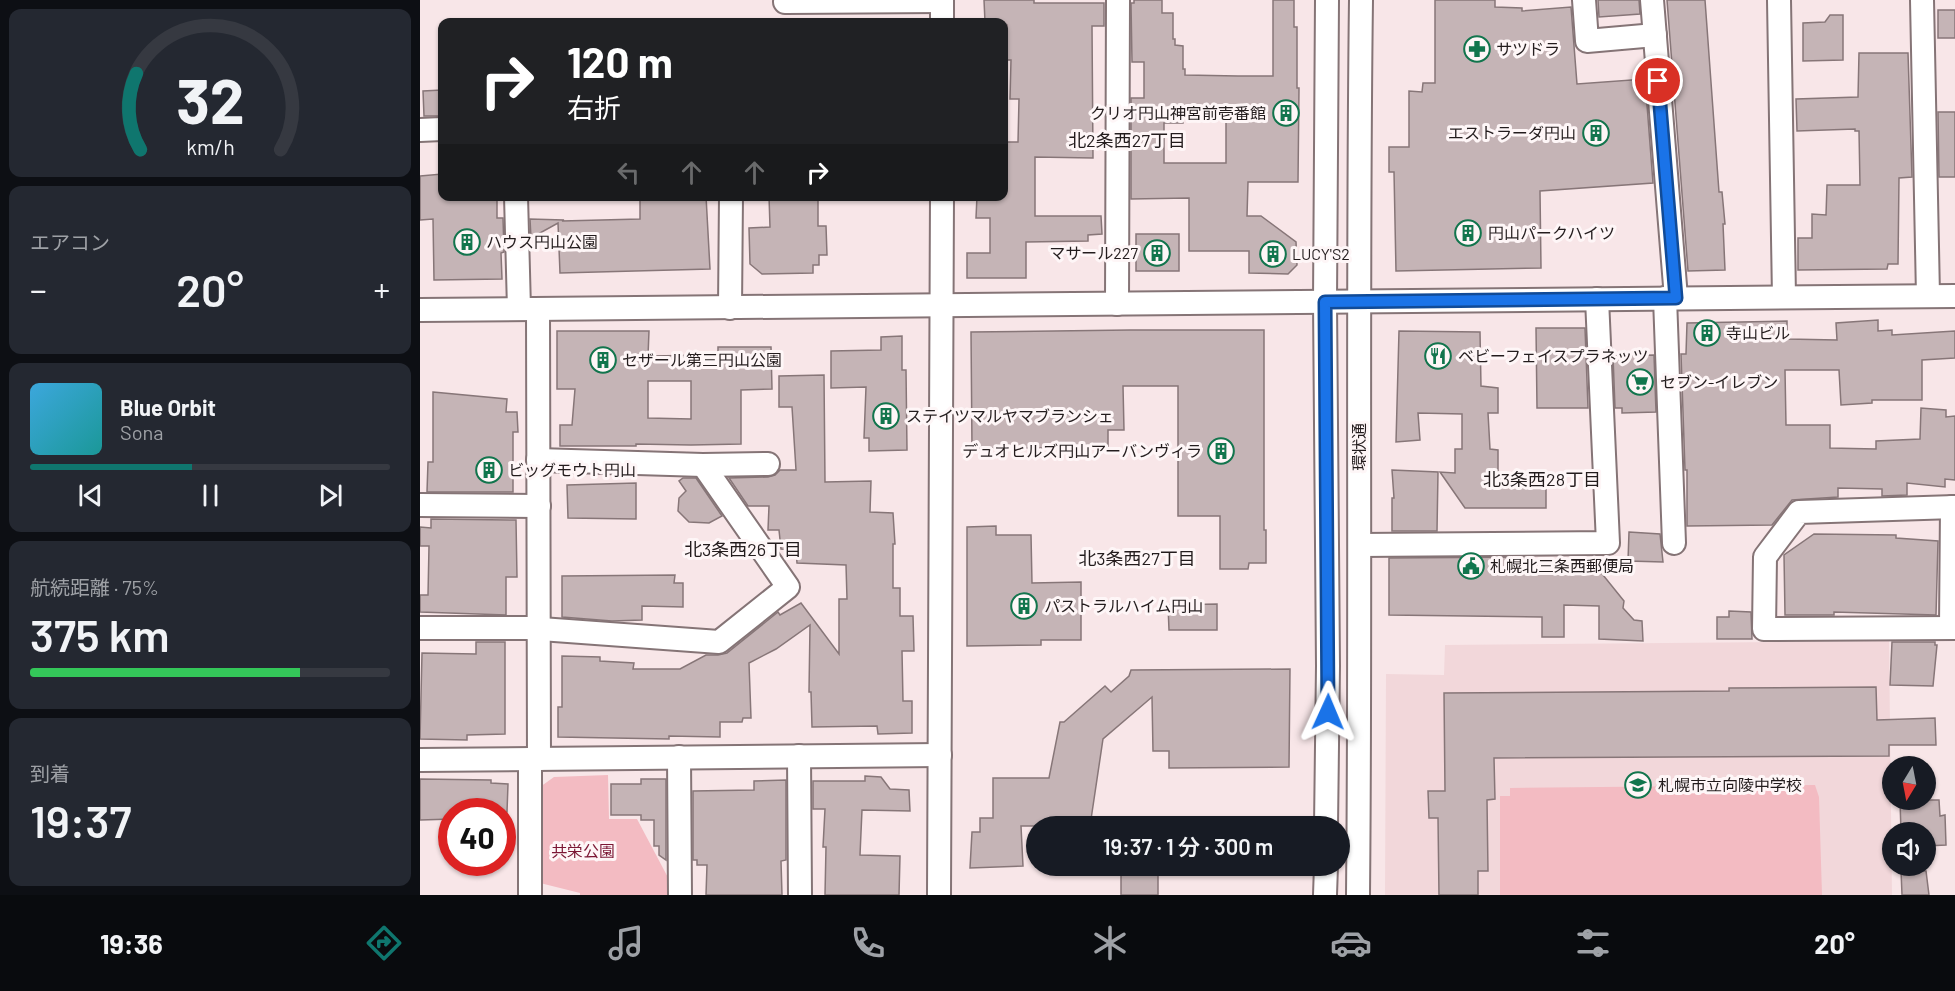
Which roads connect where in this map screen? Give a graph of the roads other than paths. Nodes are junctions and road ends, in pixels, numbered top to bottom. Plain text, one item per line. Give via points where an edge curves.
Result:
1 (1118, 0) edge
2 (1327, 0) edge
3 (1361, 0) edge
4 (1584, 0) edge
5 (1652, 0) edge
6 (1779, 0) edge
7 (1922, 0) edge
8 (785, 8) edge
9 (942, 8) edge
10 (1655, 36) junction
11 (438, 129) edge
12 (420, 130) edge
13 (517, 201) edge
14 (731, 201) edge
15 (942, 201) edge
16 (1928, 296) junction
17 (1955, 296) edge
18 (1784, 297) junction
19 (1670, 298) junction
20 (1598, 299) junction
21 (1325, 302) junction
22 (1358, 302) junction
23 (1117, 304) junction
24 (941, 305) junction
25 (730, 308) junction
26 (529, 309) junction
27 (420, 310) edge
28 (538, 460) junction
29 (768, 464) dead end
30 (703, 465) junction
31 (420, 505) edge
32 (539, 506) junction
33 (1954, 507) edge
34 (1674, 543) dead end
35 (1360, 545) junction
36 (420, 628) edge
37 (1953, 628) edge
38 (538, 630) junction
39 (940, 755) junction
40 (799, 756) junction
41 (679, 758) junction
42 (534, 759) junction
43 (420, 760) edge
44 (1326, 816) edge
45 (1326, 876) edge
46 (530, 895) edge
47 (680, 895) edge
48 (800, 895) edge
49 (939, 895) edge
50 (1325, 895) edge
51 (1358, 895) edge

1 - 23 street
2 - 21 street, 環状通
3 - 22 street, 環状通
4 - 10 street via 1587,40
5 - 10 street
6 - 18 street
7 - 16 street
8 - 9 street
10 - 19 street
11 - 12 street
13 - 26 street
14 - 25 street
15 - 24 street
16 - 17 street
16 - 18 street
18 - 19 street
19 - 20 street
19 - 34 street
20 - 22 street
20 - 35 street via 1608,543
21 - 22 street
21 - 23 street
21 - 44 street, 環状通
22 - 35 street, 環状通
23 - 24 street
24 - 25 street
24 - 39 street
25 - 26 street
26 - 27 street
26 - 28 street
28 - 30 street
28 - 32 street
29 - 30 street
30 - 38 street via 788,587 719,642
31 - 32 street
32 - 38 street
33 - 37 street
33 - 37 street via 1800,512 1765,557 1764,629
35 - 51 street, 環状通
36 - 38 street
38 - 42 street
39 - 40 street
39 - 49 street
40 - 41 street
40 - 48 street
41 - 42 street
41 - 47 street
42 - 43 street
42 - 46 street
45 - 50 street

